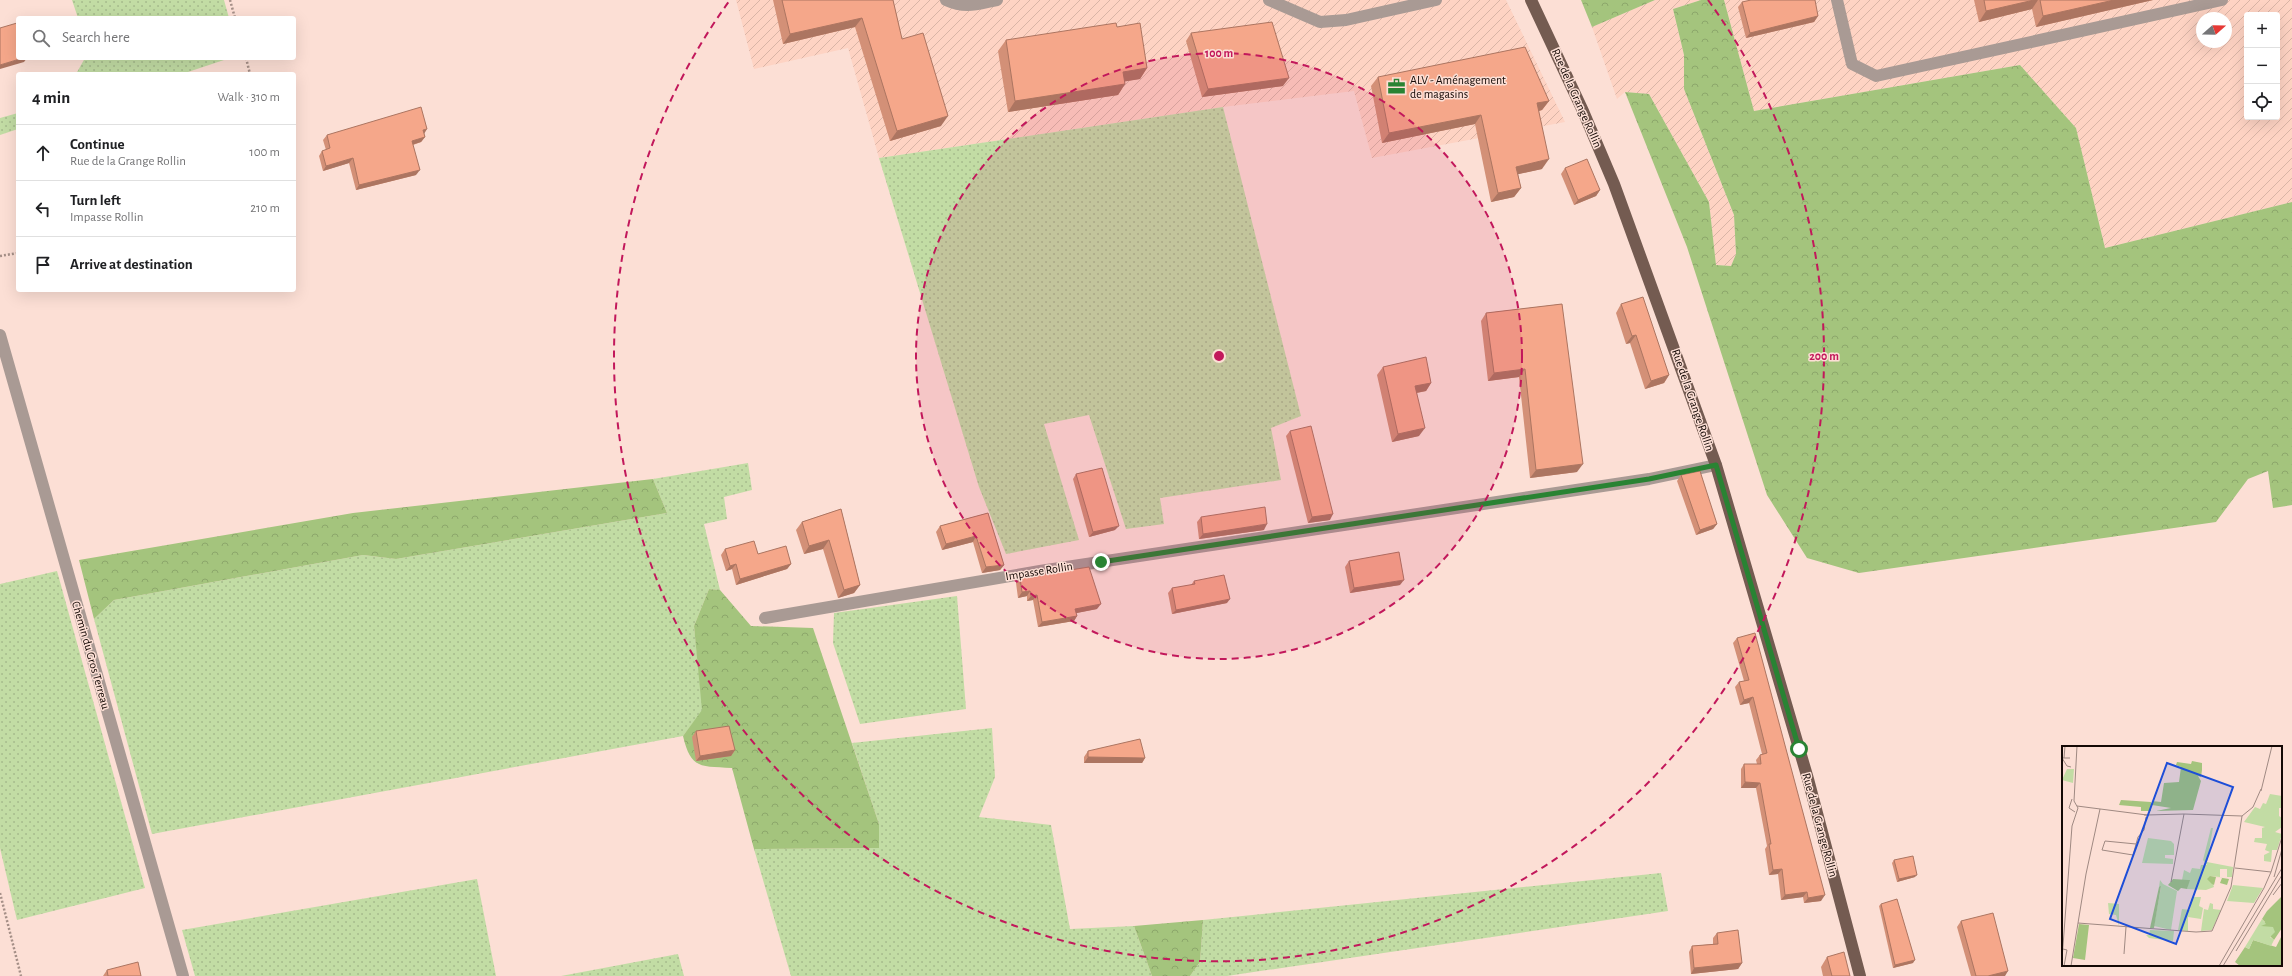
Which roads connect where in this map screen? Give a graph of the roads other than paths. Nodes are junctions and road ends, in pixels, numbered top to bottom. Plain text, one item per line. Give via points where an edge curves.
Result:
1 (946, 0) edge
2 (997, 0) edge
3 (1269, 0) edge
4 (1436, 0) edge
5 (1531, 0) edge
6 (1837, 0) edge
7 (2222, 0) edge
8 (0, 334) edge
9 (1716, 465) junction
10 (765, 618) dead end
11 (183, 976) edge
12 (1860, 976) edge

1 - 2 street via 958,6 973,6
3 - 4 street via 1320,22 1346,20
5 - 9 main road, Rue de la Grange Rollin via 1584,111 1614,184
6 - 7 street via 1852,64 1876,76
8 - 11 street, Chemin du Gros Terreau
9 - 10 street, Impasse Rollin via 1649,479 1040,571
9 - 12 main road, Rue de la Grange Rollin via 1808,779

